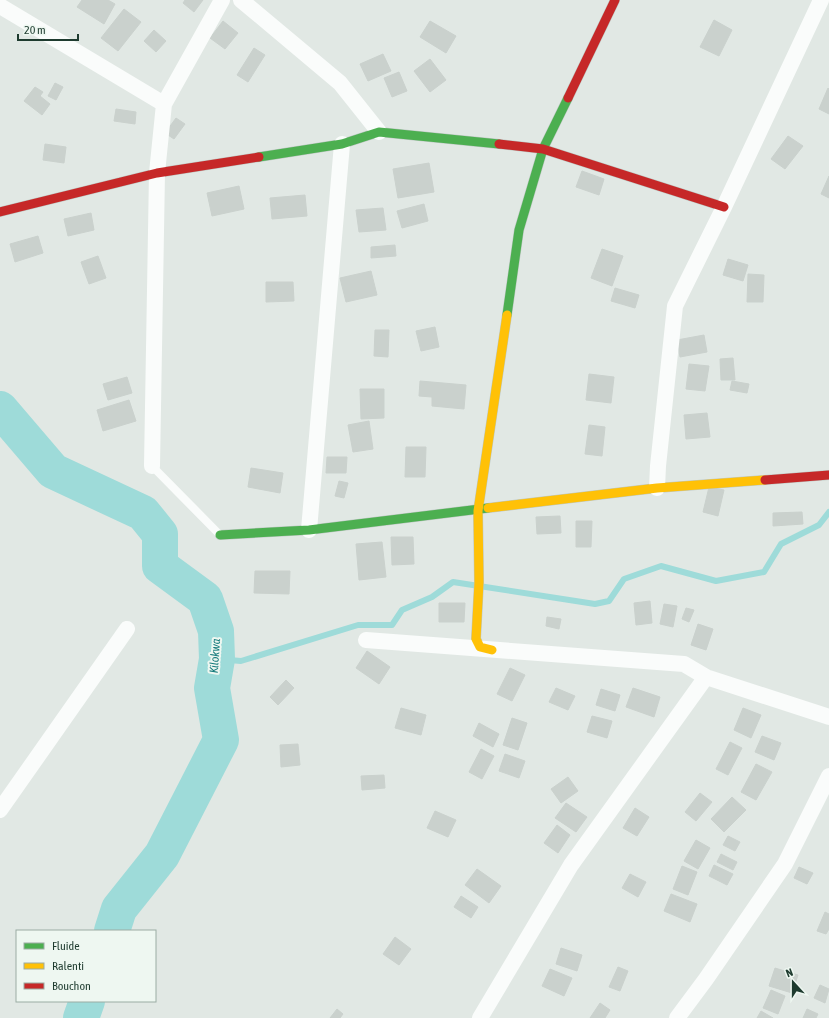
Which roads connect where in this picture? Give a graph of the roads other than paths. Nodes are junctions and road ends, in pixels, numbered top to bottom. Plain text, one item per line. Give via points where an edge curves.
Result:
1 (222, 0) edge
2 (241, 0) edge
3 (615, 0) edge
4 (821, 0) edge
5 (0, 6) edge
6 (164, 104) junction
7 (379, 132) junction
8 (342, 144) junction
9 (543, 149) junction
10 (157, 173) junction
11 (724, 207) junction
12 (0, 212) edge
13 (152, 466) joint
14 (829, 474) edge
15 (657, 488) junction
16 (478, 510) junction
17 (309, 530) junction
18 (220, 535) joint
19 (127, 628) dead end
20 (366, 640) dead end
21 (492, 650) junction
22 (706, 677) junction
23 (829, 717) edge
24 (829, 776) edge
25 (0, 810) edge
26 (480, 1018) edge
27 (677, 1018) edge

1 - 6 street
2 - 7 street via 340,83
3 - 9 street
4 - 11 street
5 - 6 street
6 - 10 street
7 - 8 street
7 - 9 street
8 - 10 street
8 - 17 street
9 - 11 street
9 - 16 street via 519,230
10 - 12 street
10 - 13 street
11 - 15 street via 675,306
13 - 18 lane
14 - 15 street
15 - 16 street
16 - 17 street
16 - 21 street via 479,593 476,639 480,647
17 - 18 street
19 - 25 street
20 - 21 street
21 - 22 street via 684,664
22 - 23 street
22 - 26 street via 571,865
24 - 27 street via 785,864

